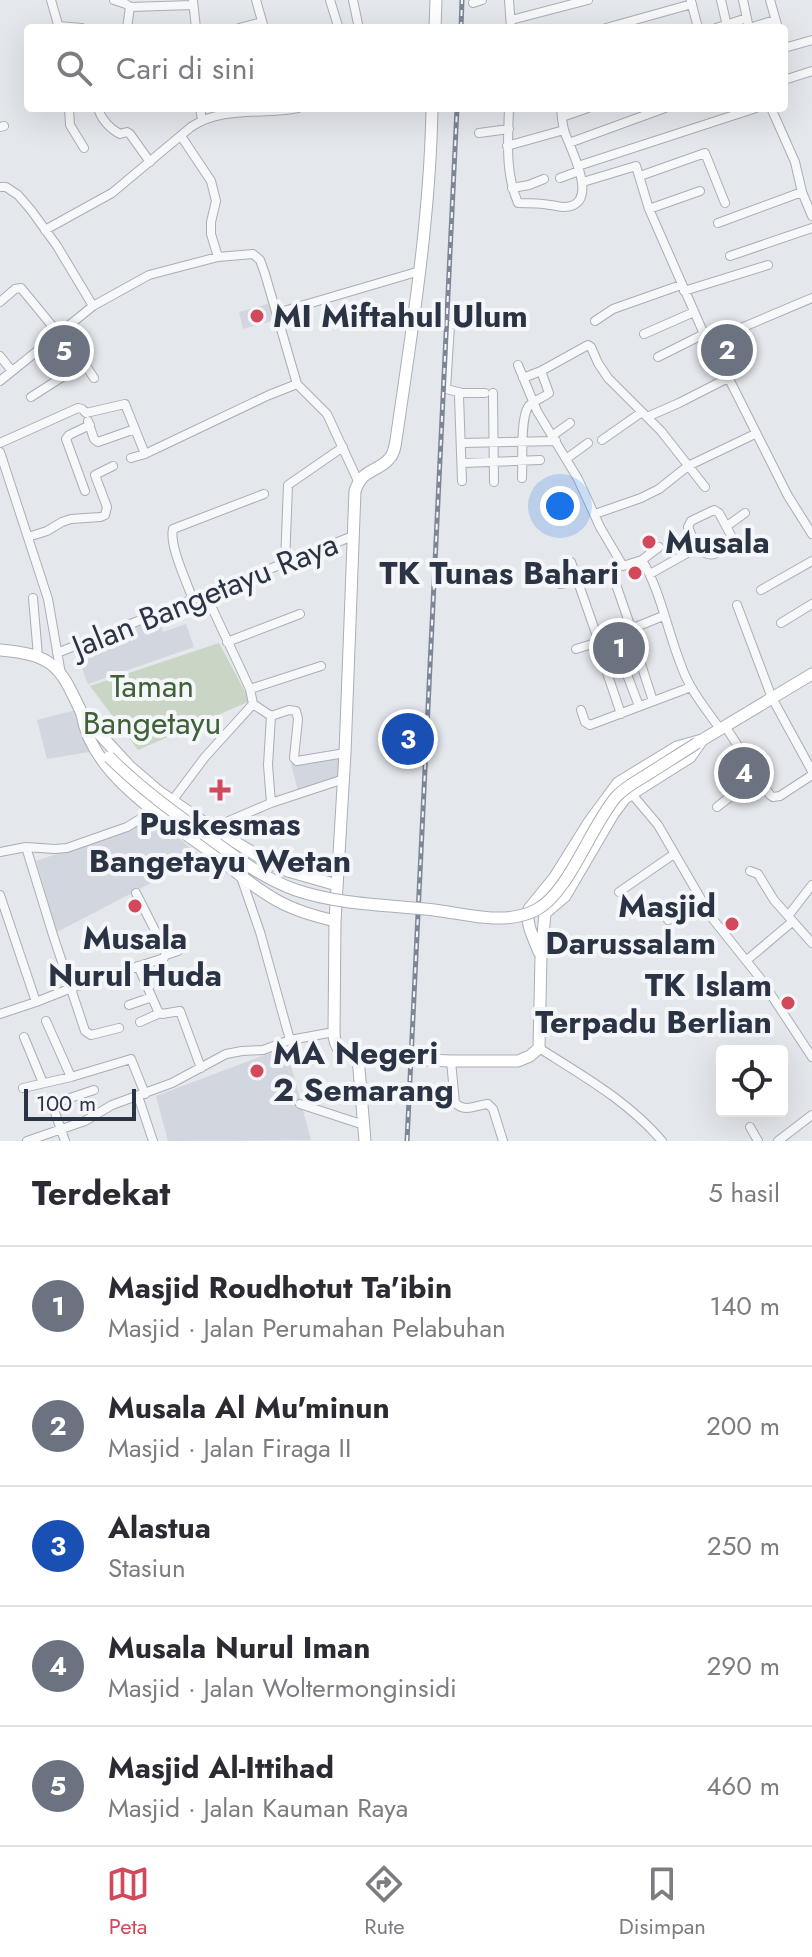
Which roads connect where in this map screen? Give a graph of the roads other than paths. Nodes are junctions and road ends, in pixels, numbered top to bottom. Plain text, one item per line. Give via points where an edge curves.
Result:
1 (51, 0) edge
2 (114, 0) edge
3 (256, 0) edge
4 (330, 0) edge
5 (353, 0) edge
6 (436, 0) edge
7 (509, 0) edge
8 (588, 0) edge
9 (721, 0) edge
10 (743, 0) edge
11 (770, 0) edge
12 (193, 2) edge
13 (691, 2) edge
14 (130, 7) junction
15 (747, 18) junction
16 (58, 24) edge
17 (128, 24) edge
18 (196, 24) edge
19 (263, 24) edge
20 (337, 24) edge
21 (358, 24) dead end
22 (435, 24) edge
23 (511, 24) edge
24 (619, 24) edge
25 (697, 24) edge
26 (727, 24) edge
27 (732, 24) edge
28 (748, 24) edge
29 (776, 24) edge
30 (812, 40) edge
31 (788, 46) edge
32 (812, 71) edge
33 (788, 79) edge
34 (69, 112) edge
35 (100, 112) edge
36 (201, 112) edge
37 (247, 112) edge
38 (432, 112) edge
39 (509, 112) edge
40 (561, 112) edge
41 (654, 112) edge
42 (742, 112) edge
43 (773, 112) edge
44 (202, 120) junction
45 (509, 129) junction
46 (564, 130) junction
47 (479, 133) dead end
48 (181, 136) junction
49 (569, 143) junction
50 (507, 146) junction
51 (84, 148) dead end
52 (150, 162) junction
53 (579, 169) junction
54 (640, 176) junction
55 (560, 178) dead end
56 (544, 179) dead end
57 (583, 182) junction
58 (0, 187) edge
59 (512, 188) junction
60 (700, 191) dead end
61 (802, 192) junction
62 (725, 203) dead end
63 (649, 209) junction
64 (812, 216) edge
65 (718, 223) dead end
66 (812, 228) edge
67 (45, 230) junction
68 (730, 256) dead end
69 (218, 257) junction
70 (768, 265) dead end
71 (420, 271) junction
72 (683, 288) junction
73 (812, 298) edge
74 (0, 302) edge
75 (93, 306) junction
76 (694, 312) junction
77 (277, 313) junction
78 (595, 321) dead end
79 (461, 323) dead end
80 (62, 330) junction
81 (644, 334) dead end
82 (706, 338) junction
83 (0, 356) edge
84 (658, 357) dead end
85 (84, 363) junction
86 (518, 365) dead end
87 (12, 371) junction
88 (541, 371) junction
89 (94, 378) dead end
90 (523, 378) junction
91 (728, 378) junction
92 (0, 381) edge
93 (297, 384) junction
94 (462, 393) junction
95 (31, 397) dead end
96 (533, 403) junction
97 (86, 413) junction
98 (644, 414) junction
99 (570, 423) dead end
100 (90, 425) junction
101 (135, 429) junction
102 (755, 434) junction
103 (554, 438) junction
104 (602, 440) dead end
105 (493, 442) junction
106 (522, 442) junction
107 (0, 443) edge
108 (462, 443) junction
109 (588, 443) dead end
110 (343, 447) junction
111 (0, 452) edge
112 (145, 454) junction
113 (131, 458) dead end
114 (566, 459) junction
115 (540, 460) dead end
116 (523, 461) junction
117 (493, 462) junction
118 (462, 463) junction
119 (113, 466) dead end
120 (688, 466) junction
121 (522, 478) dead end
122 (358, 481) junction
123 (462, 481) dead end
124 (11, 482) junction
125 (494, 482) dead end
126 (0, 485) edge
127 (705, 487) dead end
128 (85, 491) dead end
129 (264, 494) dead end
130 (745, 513) dead end
131 (595, 514) junction
132 (727, 526) junction
133 (812, 534) edge
134 (353, 536) junction
135 (28, 537) junction
136 (659, 547) dead end
137 (698, 547) junction
138 (642, 560) junction
139 (812, 561) edge
140 (571, 562) dead end
141 (285, 563) junction
142 (623, 566) junction
143 (611, 570) junction
144 (650, 574) junction
145 (578, 582) junction
146 (560, 584) dead end
147 (761, 590) dead end
148 (206, 595) junction
149 (33, 598) dead end
150 (193, 600) junction
151 (812, 604) edge
152 (737, 605) dead end
153 (300, 614) dead end
154 (663, 616) junction
155 (781, 623) dead end
156 (631, 628) junction
157 (621, 632) junction
158 (227, 642) junction
159 (599, 645) junction
160 (576, 649) dead end
161 (0, 650) edge
162 (57, 653) junction
163 (38, 656) junction
164 (623, 664) dead end
165 (321, 666) dead end
166 (61, 674) junction
167 (812, 674) edge
168 (691, 687) junction
169 (250, 689) junction
170 (772, 698) junction
171 (653, 701) junction
172 (253, 704) junction
173 (639, 706) junction
174 (581, 710) dead end
175 (82, 714) junction
176 (621, 714) junction
177 (271, 716) junction
178 (722, 728) junction
179 (699, 742) junction
180 (345, 753) junction
181 (812, 773) edge
182 (758, 775) junction
183 (344, 779) junction
184 (631, 793) junction
185 (172, 801) junction
186 (271, 803) junction
187 (149, 807) junction
188 (717, 807) dead end
189 (212, 828) junction
190 (26, 847) junction
191 (0, 852) edge
192 (674, 854) junction
193 (750, 871) dead end
194 (240, 876) junction
195 (337, 885) junction
196 (812, 885) edge
197 (619, 892) dead end
198 (136, 893) dead end
199 (0, 895) edge
200 (703, 904) junction
201 (545, 913) junction
202 (3, 915) edge
203 (790, 919) junction
204 (668, 920) dead end
205 (335, 921) junction
206 (528, 923) junction
207 (812, 943) edge
208 (178, 951) dead end
209 (166, 955) junction
210 (541, 957) junction
211 (747, 960) junction
212 (138, 966) junction
213 (70, 988) junction
214 (152, 997) junction
215 (36, 1002) junction
216 (129, 1005) dead end
217 (160, 1013) junction
218 (0, 1014) edge
219 (46, 1021) dead end
220 (140, 1022) dead end
221 (119, 1028) dead end
222 (334, 1032) junction
223 (24, 1037) dead end
224 (290, 1040) junction
225 (539, 1048) junction
226 (358, 1057) junction
227 (812, 1057) edge
228 (451, 1061) junction
229 (201, 1068) junction
230 (71, 1077) junction
231 (43, 1083) junction
232 (23, 1088) dead end
233 (94, 1090) dead end
234 (141, 1095) junction
235 (300, 1104) dead end
236 (812, 1115) edge
237 (364, 1125) junction
238 (750, 1127) dead end
239 (61, 1128) junction
240 (27, 1141) edge
241 (65, 1141) edge
242 (153, 1141) edge
243 (365, 1141) edge
244 (503, 1141) edge
245 (662, 1141) edge
246 (758, 1141) edge
247 (778, 1141) edge

1 - 16 street
2 - 14 street
3 - 19 street
4 - 20 street
5 - 21 street
6 - 22 street
7 - 23 street
8 - 23 street
9 - 26 street
10 - 15 street
11 - 29 street
12 - 14 street
12 - 18 street
13 - 24 street
13 - 25 street
14 - 17 street
15 - 27 street
15 - 28 street
30 - 31 street
32 - 33 street
34 - 51 street via 70,125
35 - 52 street via 114,131 130,134
36 - 44 street
37 - 44 street
38 - 71 street
39 - 45 street
40 - 46 street
41 - 49 street
42 - 53 street
43 - 61 street
44 - 48 street
45 - 47 street
45 - 50 street
46 - 49 street
46 - 50 street
48 - 52 street
48 - 69 street via 211,181 216,201 211,234
49 - 53 street
50 - 59 street
52 - 67 street via 112,193
53 - 55 street
53 - 57 street
54 - 57 street via 636,166
54 - 62 street via 705,153
54 - 63 street
56 - 59 street
57 - 59 street via 580,198 561,208 518,203
58 - 67 street via 18,195
60 - 63 street
61 - 64 street
61 - 65 street
63 - 72 street
66 - 68 street
67 - 75 street
69 - 75 street via 149,275
69 - 77 street via 257,256
70 - 72 street
71 - 77 street
71 - 122 street via 393,453
72 - 76 street
72 - 78 street via 613,309
73 - 82 street
74 - 80 street via 21,288
75 - 80 street
76 - 81 street
76 - 82 street
77 - 93 street
79 - 94 street via 450,325 446,389
80 - 85 street via 79,346
80 - 87 street
82 - 84 street
82 - 91 street
83 - 87 street
85 - 89 street
85 - 95 street
86 - 90 street
87 - 92 street
88 - 90 street
88 - 96 street via 549,393
88 - 98 street via 588,345 608,378
90 - 96 street
91 - 98 street
91 - 102 street
93 - 110 street via 327,414
93 - 112 street
94 - 105 street via 489,393
94 - 108 street
96 - 103 street
96 - 106 street via 525,414
97 - 100 street
97 - 101 street via 125,404
97 - 107 street via 78,408
98 - 104 street
98 - 120 street
99 - 103 street
100 - 101 street via 98,442
100 - 128 street via 66,439
101 - 112 street
102 - 120 street
102 - 133 street
103 - 106 street
103 - 114 street
105 - 106 street
105 - 108 street
105 - 117 street
106 - 116 street
108 - 118 street
109 - 114 street
110 - 122 street
110 - 141 street via 288,484
111 - 124 street
112 - 113 street
114 - 131 street
115 - 116 street
116 - 117 street
116 - 121 street
117 - 118 street
117 - 125 street
118 - 123 street
119 - 135 street via 95,475 105,515 71,519
120 - 127 street
120 - 131 street via 659,489
122 - 134 street
124 - 126 street
124 - 135 street
129 - 150 street via 173,529
130 - 132 street
131 - 142 street
132 - 137 street via 734,543 710,555
132 - 137 street via 714,510 691,521 689,531
134 - 141 street, Jalan Bangetayu Raya
134 - 180 street
135 - 162 street via 48,599
136 - 138 street
137 - 144 street
138 - 142 street
138 - 144 street
139 - 147 street
140 - 145 street
141 - 148 street, Jalan Bangetayu Raya
142 - 143 street
143 - 145 street
143 - 156 street
144 - 154 street
145 - 146 street
145 - 159 street
148 - 150 street, Jalan Bangetayu Raya
148 - 158 street
149 - 163 street
150 - 162 street, Jalan Bangetayu Raya
151 - 155 street
152 - 170 street
153 - 158 street
154 - 156 street
154 - 168 street
156 - 157 street
157 - 159 street
157 - 171 street
158 - 169 street
159 - 160 street
159 - 176 street
161 - 163 street
162 - 166 street
163 - 166 street
164 - 173 street
165 - 169 street
166 - 175 street
167 - 170 street
168 - 171 street
168 - 178 street
169 - 172 street
170 - 178 street
170 - 181 street
171 - 173 street
172 - 177 street
172 - 185 street
173 - 176 street
174 - 176 street via 589,725
175 - 179 street, bridge via 109,757 128,775 276,882 321,897 496,918 535,910 556,893 617,795
175 - 185 street via 130,767
175 - 187 street via 98,755
177 - 180 street via 292,709 298,714 297,761
177 - 186 street
178 - 179 street
178 - 182 street
179 - 184 street via 690,757
179 - 206 street via 677,747 611,790 531,907
180 - 183 street
181 - 182 street via 776,798
182 - 188 street
183 - 186 street
183 - 195 street
184 - 192 street
184 - 201 street via 565,896
185 - 189 street
186 - 189 street
187 - 190 street via 133,824 107,836 62,849
187 - 194 street
189 - 195 street via 268,862
190 - 191 street
190 - 213 street
192 - 197 street
192 - 200 street
193 - 203 street via 758,874
194 - 205 street via 279,902
194 - 224 street
195 - 205 street
196 - 203 street
198 - 209 street
199 - 202 street
200 - 204 street
200 - 211 street
201 - 206 street
201 - 210 street
202 - 215 street
203 - 207 street
203 - 211 street
205 - 222 street
206 - 210 street
208 - 209 street
209 - 212 street
210 - 225 street
211 - 227 street
212 - 213 street
212 - 214 street
213 - 215 street
213 - 221 street via 88,1034
214 - 216 street
214 - 217 street
215 - 218 street
217 - 220 street
217 - 229 street via 180,1011
219 - 230 street
222 - 224 street
222 - 226 street via 337,1048
223 - 231 street
224 - 229 street via 226,1054
225 - 228 street via 518,1061
225 - 245 street via 637,1113
226 - 228 street
226 - 237 street
228 - 244 street via 455,1103 466,1109 488,1104
229 - 234 street
230 - 231 street
230 - 234 street via 131,1059
231 - 232 street
233 - 239 street via 52,1104
234 - 239 street
234 - 242 street
235 - 237 street
236 - 247 street
237 - 243 street
238 - 246 street
239 - 240 street
239 - 241 street

